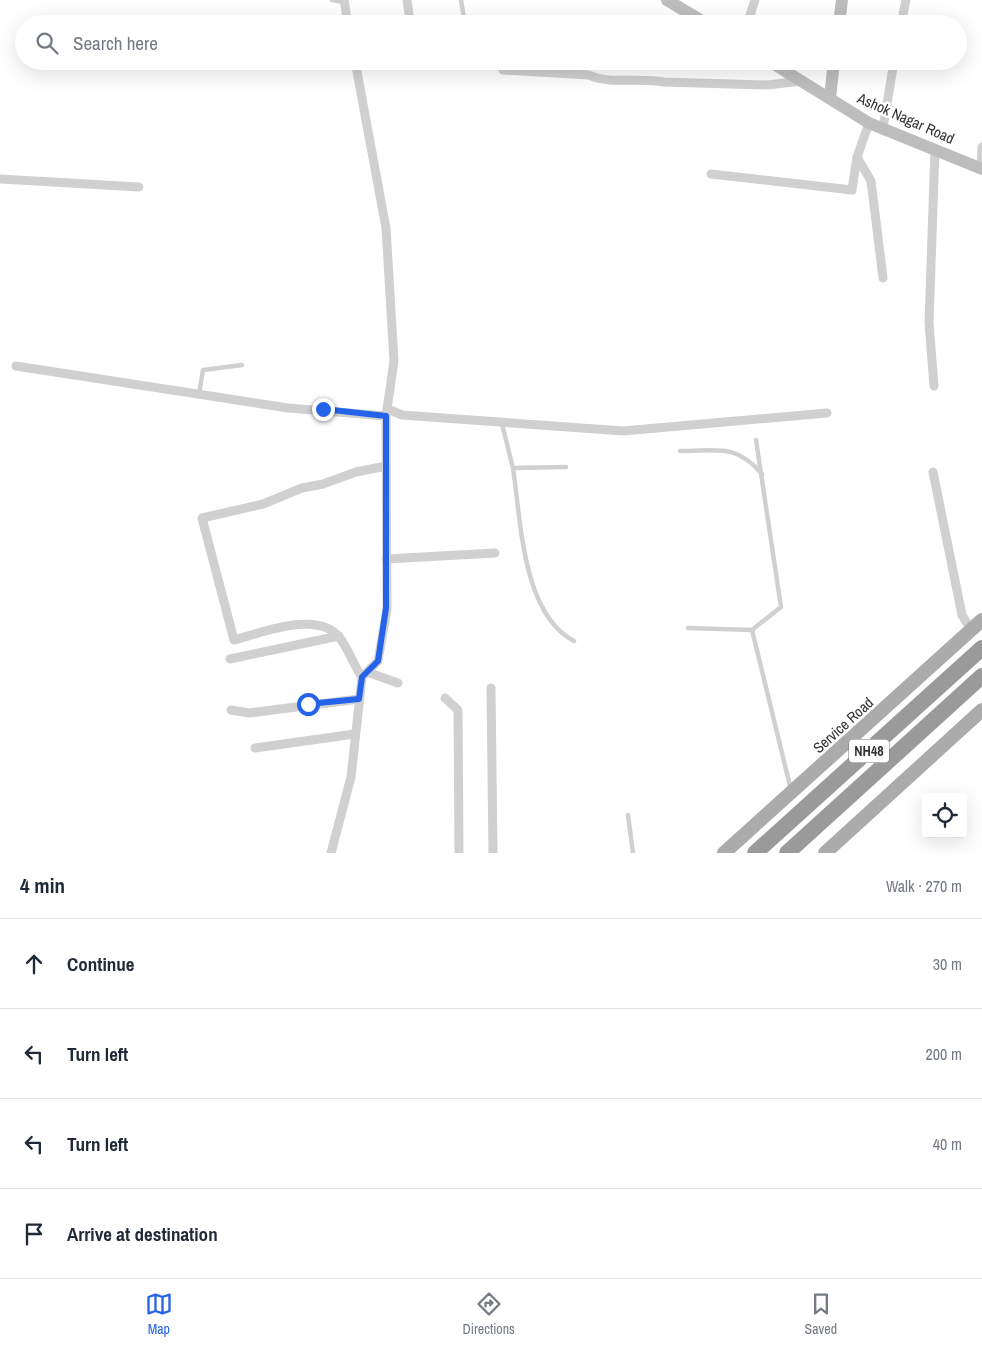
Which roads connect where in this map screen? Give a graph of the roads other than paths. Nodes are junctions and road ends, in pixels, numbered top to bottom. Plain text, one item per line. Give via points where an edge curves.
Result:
1 (332, 0) edge
2 (407, 0) edge
3 (461, 0) edge
4 (667, 0) edge
5 (755, 0) edge
6 (842, 0) edge
7 (906, 0) edge
8 (344, 1) edge
9 (346, 15) edge
10 (409, 15) edge
11 (464, 15) edge
12 (692, 15) edge
13 (750, 15) edge
14 (840, 15) edge
15 (903, 15) edge
16 (357, 70) edge
17 (503, 70) dead end
18 (783, 70) edge
19 (833, 70) edge
20 (893, 70) edge
21 (801, 81) junction
22 (830, 98) junction
23 (870, 123) junction
24 (883, 128) junction
25 (982, 147) edge
26 (935, 149) junction
27 (857, 157) junction
28 (982, 169) edge
29 (712, 174) dead end
30 (0, 179) edge
31 (139, 187) dead end
32 (883, 278) dead end
33 (242, 365) dead end
34 (16, 366) dead end
35 (934, 386) dead end
36 (198, 394) junction
37 (387, 412) junction
38 (827, 414) dead end
39 (502, 424) junction
40 (756, 440) dead end
41 (680, 451) dead end
42 (386, 466) junction
43 (566, 467) dead end
44 (513, 468) junction
45 (932, 472) dead end
46 (763, 475) junction
47 (496, 553) dead end
48 (386, 559) junction
49 (982, 620) edge
50 (688, 628) dead end
51 (752, 630) junction
52 (971, 630) junction
53 (339, 636) junction
54 (574, 641) dead end
55 (982, 648) edge
56 (230, 659) dead end
57 (364, 675) junction
58 (982, 676) edge
59 (398, 683) dead end
60 (491, 688) dead end
61 (445, 698) dead end
62 (359, 699) junction
63 (231, 710) dead end
64 (982, 710) edge
65 (355, 734) junction
66 (255, 748) dead end
67 (792, 793) junction
68 (628, 815) dead end
69 (331, 853) edge
70 (459, 853) edge
71 (493, 853) edge
72 (634, 853) edge
73 (724, 853) edge
74 (755, 853) edge
75 (787, 853) edge
76 (825, 853) edge

1 - 8 lane
2 - 10 street
3 - 11 lane
4 - 12 street
5 - 13 street
6 - 14 street
7 - 15 street
8 - 9 street
16 - 37 street via 386,228 394,361
17 - 21 street via 623,80 648,78 664,82 768,85
18 - 21 street, Ashok Nagar Road
19 - 22 street
20 - 24 street
21 - 22 street, Ashok Nagar Road
22 - 23 street, Ashok Nagar Road
23 - 24 street, Ashok Nagar Road
23 - 27 street
24 - 26 street, Ashok Nagar Road
25 - 28 street
26 - 28 street, Ashok Nagar Road
26 - 35 street via 929,323
27 - 29 street via 852,190
27 - 32 street via 871,182
30 - 31 street
33 - 36 lane via 203,370
34 - 36 street
36 - 37 street via 288,408
37 - 39 street
37 - 42 street
38 - 39 street via 623,431
39 - 44 lane
40 - 46 lane
41 - 46 lane via 732,450 750,459
42 - 48 street
42 - 53 street via 302,488 263,504 202,518 234,640 300,623 316,624
43 - 44 lane
44 - 54 lane via 529,571 538,600 549,620
45 - 52 street via 962,615
46 - 51 lane via 780,607
47 - 48 street
48 - 57 street via 385,617 378,661
49 - 52 main road, Service Road
50 - 51 lane
51 - 67 lane
52 - 67 main road, Service Road
53 - 56 street
53 - 57 street via 352,665
55 - 74 highway, NH48
57 - 59 street
57 - 62 street
58 - 75 highway, NH48
60 - 71 street
61 - 70 street via 458,710
62 - 63 street via 249,713
62 - 65 street
64 - 76 main road
65 - 66 street
65 - 69 street via 351,777
67 - 73 main road, Service Road
68 - 72 lane

